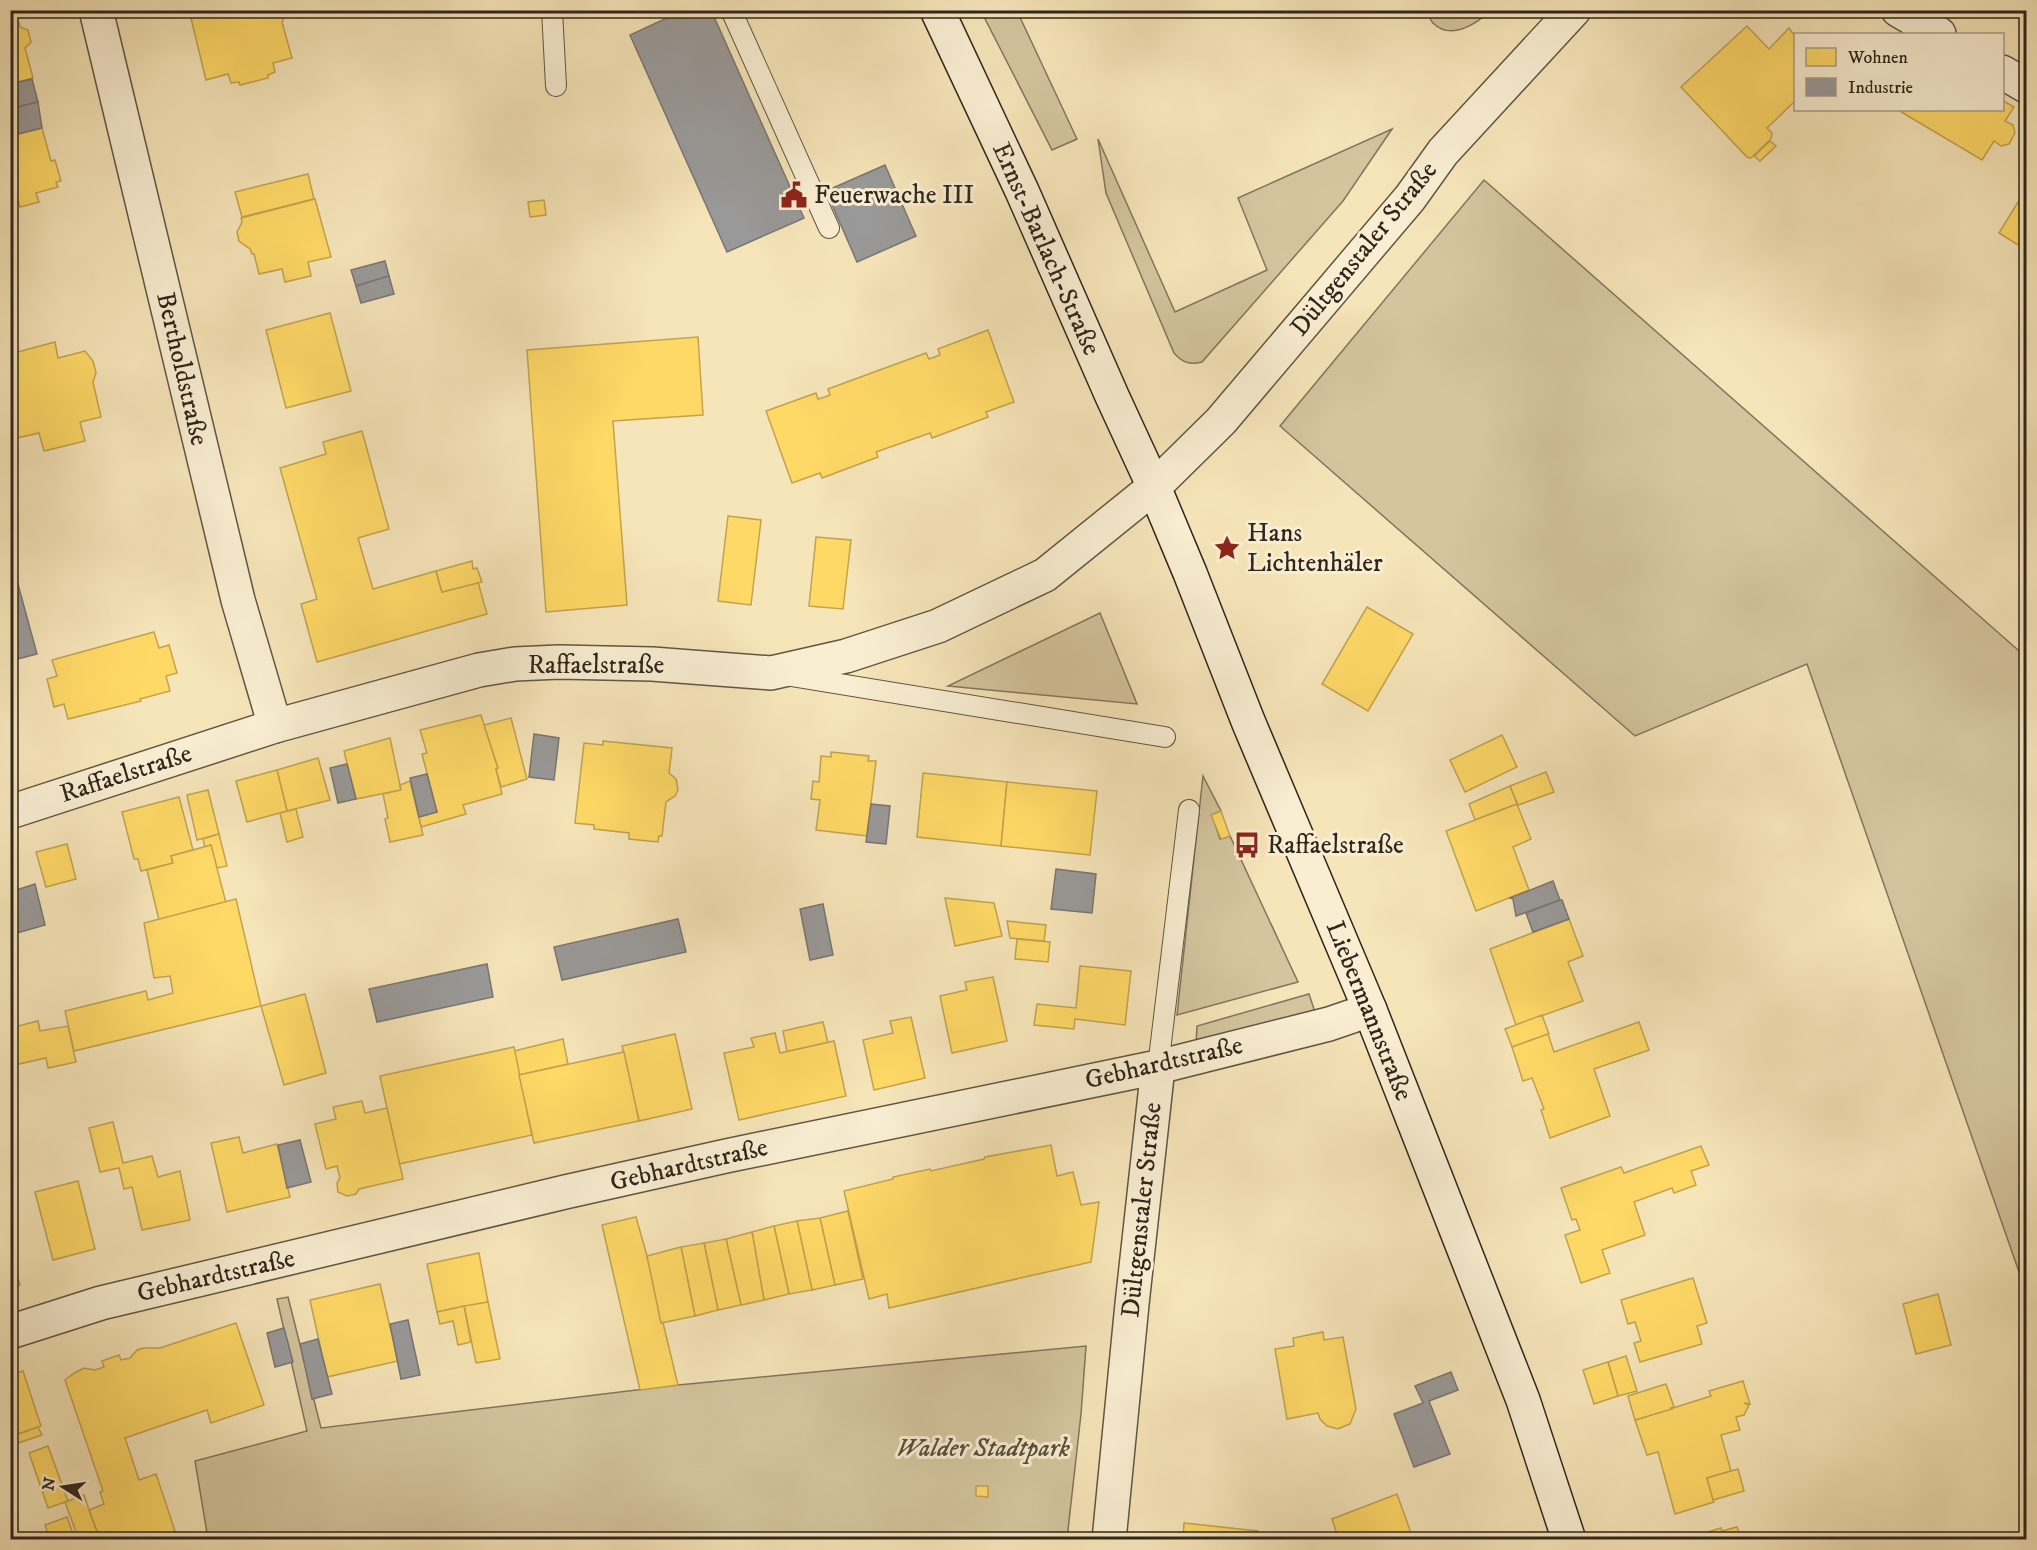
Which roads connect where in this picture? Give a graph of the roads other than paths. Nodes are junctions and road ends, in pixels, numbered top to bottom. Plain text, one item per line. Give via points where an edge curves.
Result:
1 (96, 10) edge
2 (552, 10) edge
3 (731, 10) edge
4 (937, 10) edge
5 (1574, 10) edge
6 (1898, 10) edge
7 (1937, 33) edge
8 (2004, 73) edge
9 (556, 86) dead end
10 (2026, 86) edge
11 (829, 228) dead end
12 (1154, 487) junction
13 (771, 673) junction
14 (275, 726) junction
15 (1165, 737) dead end
16 (1189, 810) dead end
17 (10, 812) edge
18 (1370, 1010) junction
19 (1158, 1067) junction
20 (10, 1332) edge
21 (1109, 1539) edge
22 (1569, 1539) edge

1 - 14 street, Bertholdstraße via 238,600
2 - 9 lane
3 - 11 lane
4 - 12 street, Ernst-Barlach-Straße
5 - 12 street, Dültgenstaler Straße via 1443,152 1410,198 1221,421
6 - 7 street
8 - 10 street
12 - 13 street, Raffaelstraße via 1045,575 938,626 846,656
12 - 18 street, Liebermannstraße
13 - 14 street, Raffaelstraße via 652,664 516,664 478,670
13 - 15 lane
14 - 17 street, Raffaelstraße
16 - 19 lane, Dültgenstaler Straße
18 - 19 street, Gebhardtstraße
18 - 22 street, Liebermannstraße via 1523,1400
19 - 20 street, Gebhardtstraße via 565,1192 101,1303
19 - 21 street, Dültgenstaler Straße

